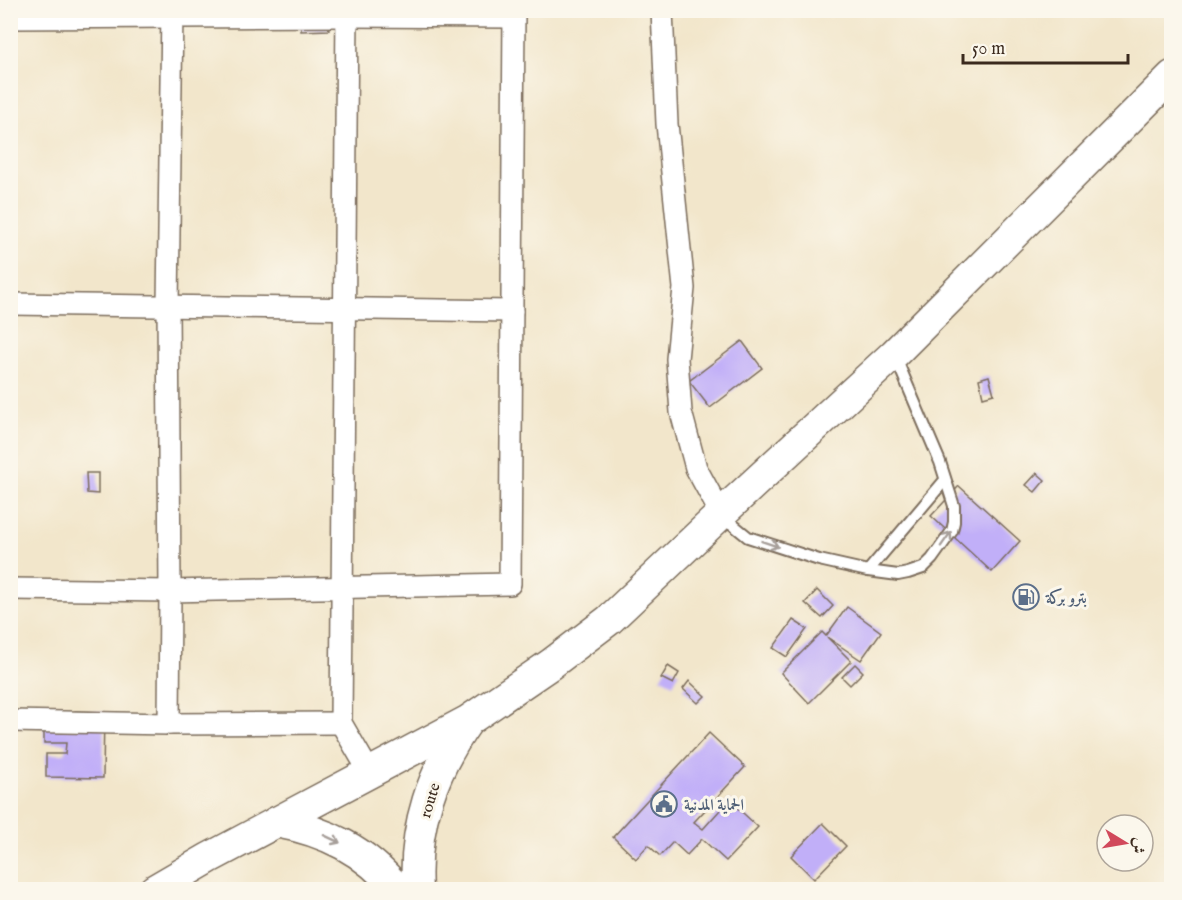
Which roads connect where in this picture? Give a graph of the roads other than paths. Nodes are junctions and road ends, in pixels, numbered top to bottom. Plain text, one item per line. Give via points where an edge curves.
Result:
1 (662, 10) edge
2 (172, 13) edge
3 (347, 13) edge
4 (513, 14) edge
5 (10, 18) edge
6 (1172, 76) edge
7 (10, 304) edge
8 (168, 305) junction
9 (345, 310) junction
10 (512, 311) junction
11 (894, 354) junction
12 (945, 480) junction
13 (721, 514) junction
14 (868, 571) junction
15 (342, 586) junction
16 (10, 589) edge
17 (170, 591) junction
18 (469, 720) junction
19 (10, 721) edge
20 (169, 723) junction
21 (341, 723) junction
22 (370, 773) junction
23 (276, 822) junction
24 (154, 890) edge
25 (398, 890) edge
26 (417, 890) edge

1 - 13 street via 667,124 684,288 677,360 681,412 696,468
2 - 3 street
2 - 5 street
2 - 8 street
3 - 4 street
3 - 9 street
4 - 10 street
6 - 11 main road
7 - 8 street
8 - 9 street
8 - 17 street
9 - 10 street
9 - 15 street
10 - 15 street via 510,584
11 - 12 lane
11 - 13 main road
12 - 14 lane
14 -> 12 lane via 898,575 923,568 932,559 954,522 954,506
13 -> 14 lane via 748,537
13 - 18 main road via 609,620
15 - 17 street
15 - 21 street
16 - 17 street
17 - 20 street
18 - 22 main road
18 - 26 main road, route via 440,766 430,792 418,846
19 - 20 street
20 - 21 street
21 - 22 street
22 - 23 main road
23 - 24 main road
23 -> 25 main road via 318,832 356,851

